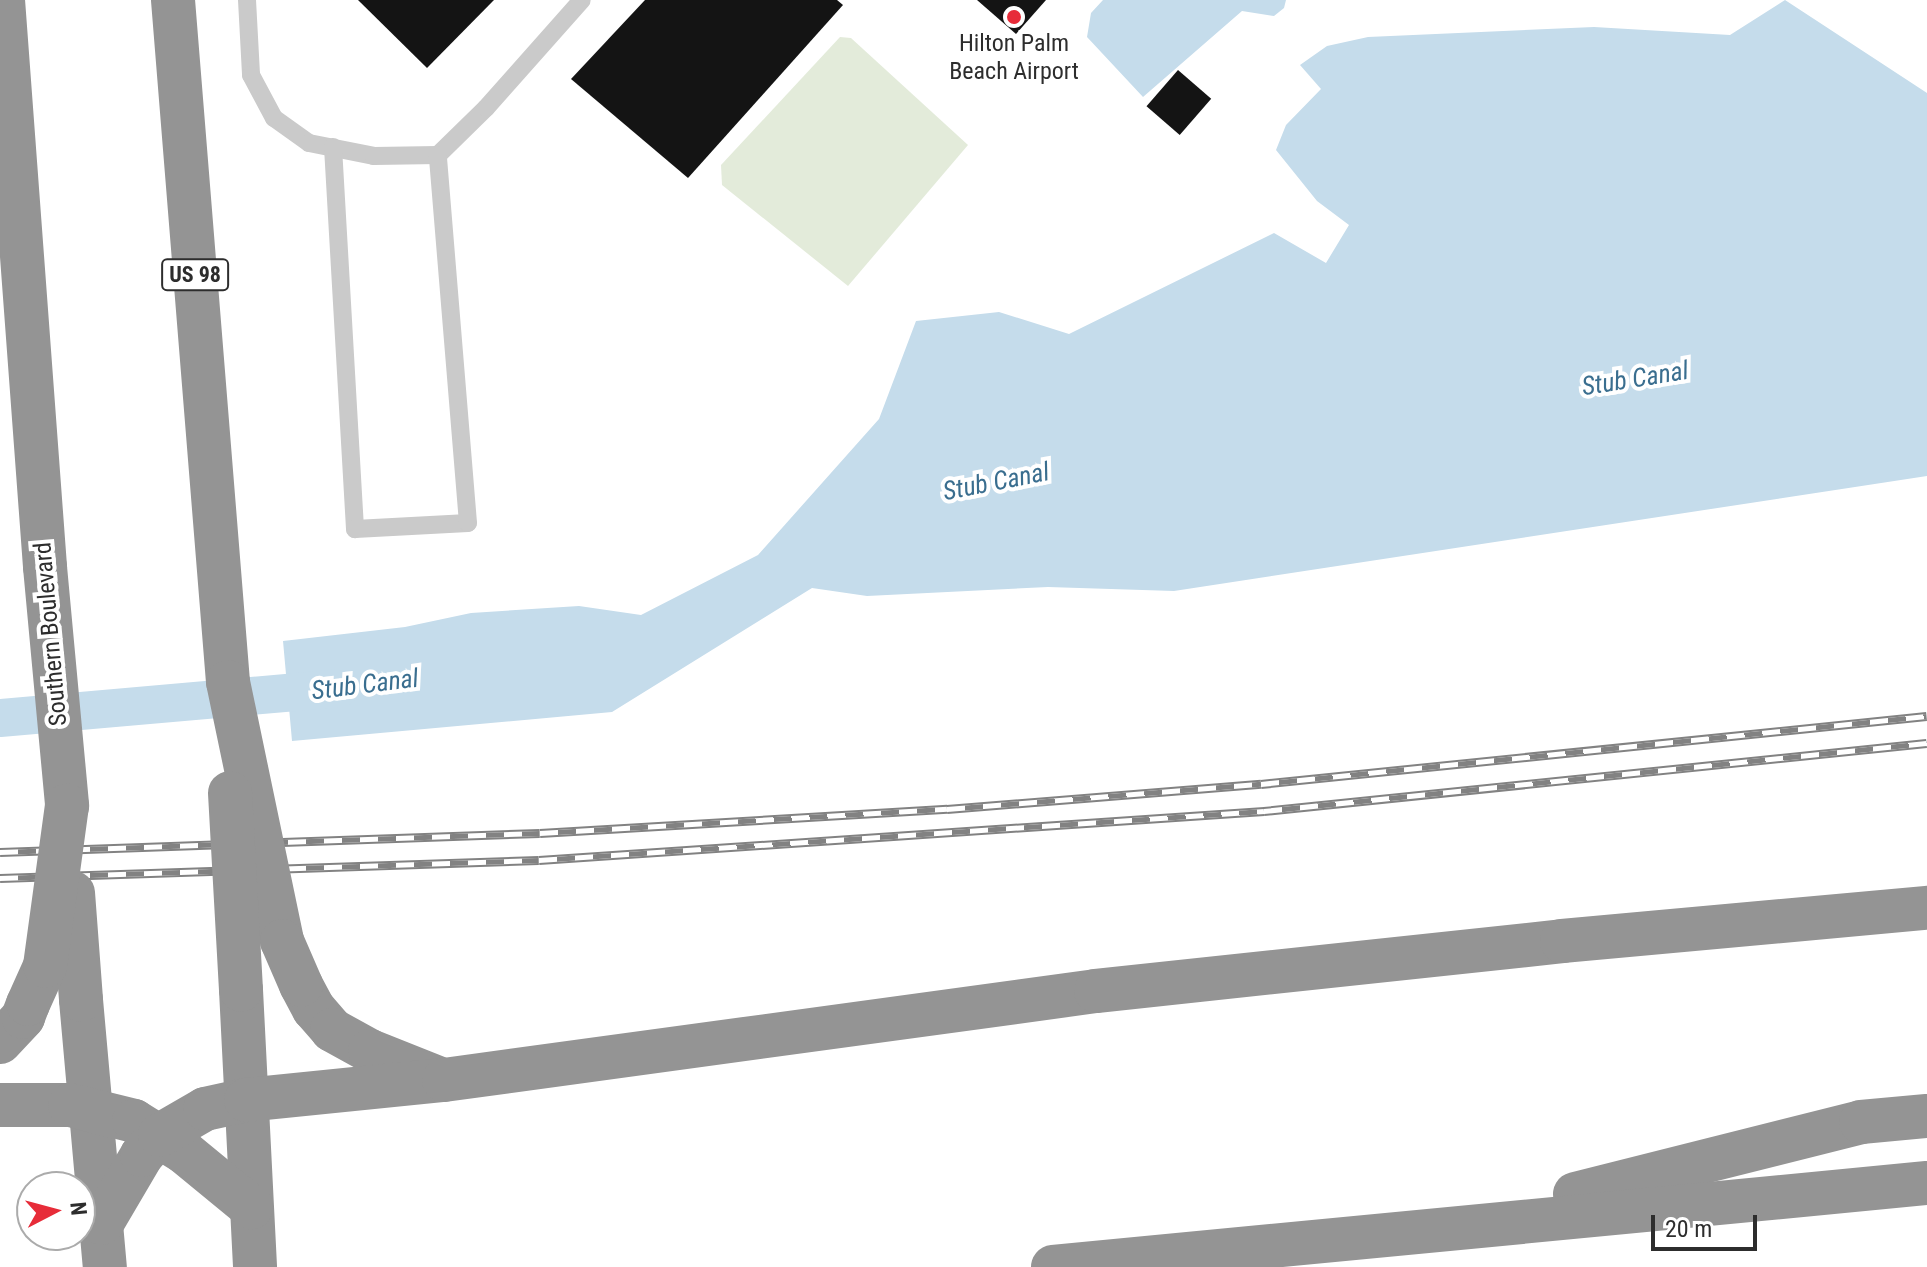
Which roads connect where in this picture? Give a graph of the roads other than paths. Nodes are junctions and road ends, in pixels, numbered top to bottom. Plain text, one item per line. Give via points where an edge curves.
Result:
1 (3, 0) edge
2 (173, 0) edge
3 (247, 0) edge
4 (582, 0) edge
5 (333, 147) junction
6 (438, 155) junction
7 (228, 682) junction
8 (67, 806) junction
9 (1927, 908) edge
10 (0, 1042) edge
11 (444, 1080) junction
12 (246, 1100) junction
13 (0, 1105) edge
14 (92, 1108) junction
15 (1927, 1116) edge
16 (160, 1135) junction
17 (1927, 1183) edge
18 (251, 1207) junction
19 (102, 1223) junction
20 (1441, 1228) junction
21 (105, 1267) edge
22 (255, 1267) edge
23 (1053, 1267) edge

1 - 8 highway, Southern Boulevard
2 - 7 highway, US 98
3 - 5 lane via 251,75 274,118 309,143
4 - 6 lane
5 - 6 lane via 374,156
5 - 6 lane via 355,529 468,523
7 - 11 highway, bridge via 280,929 314,1009 332,1030 370,1051
7 - 12 highway, US 98, bridge
8 - 10 highway, bridge via 45,966 23,1017
8 - 14 highway, Southern Boulevard, bridge
9 - 11 highway via 1096,991
11 - 12 highway
12 - 16 highway via 205,1109
12 - 18 highway, US 98
13 - 14 highway
14 - 16 highway
14 - 19 highway, Southern Boulevard
15 - 20 highway via 1861,1122
16 - 18 highway
16 - 19 highway via 142,1155
17 - 20 highway
18 - 22 highway, US 98
19 - 21 highway, Southern Boulevard
20 - 23 highway

